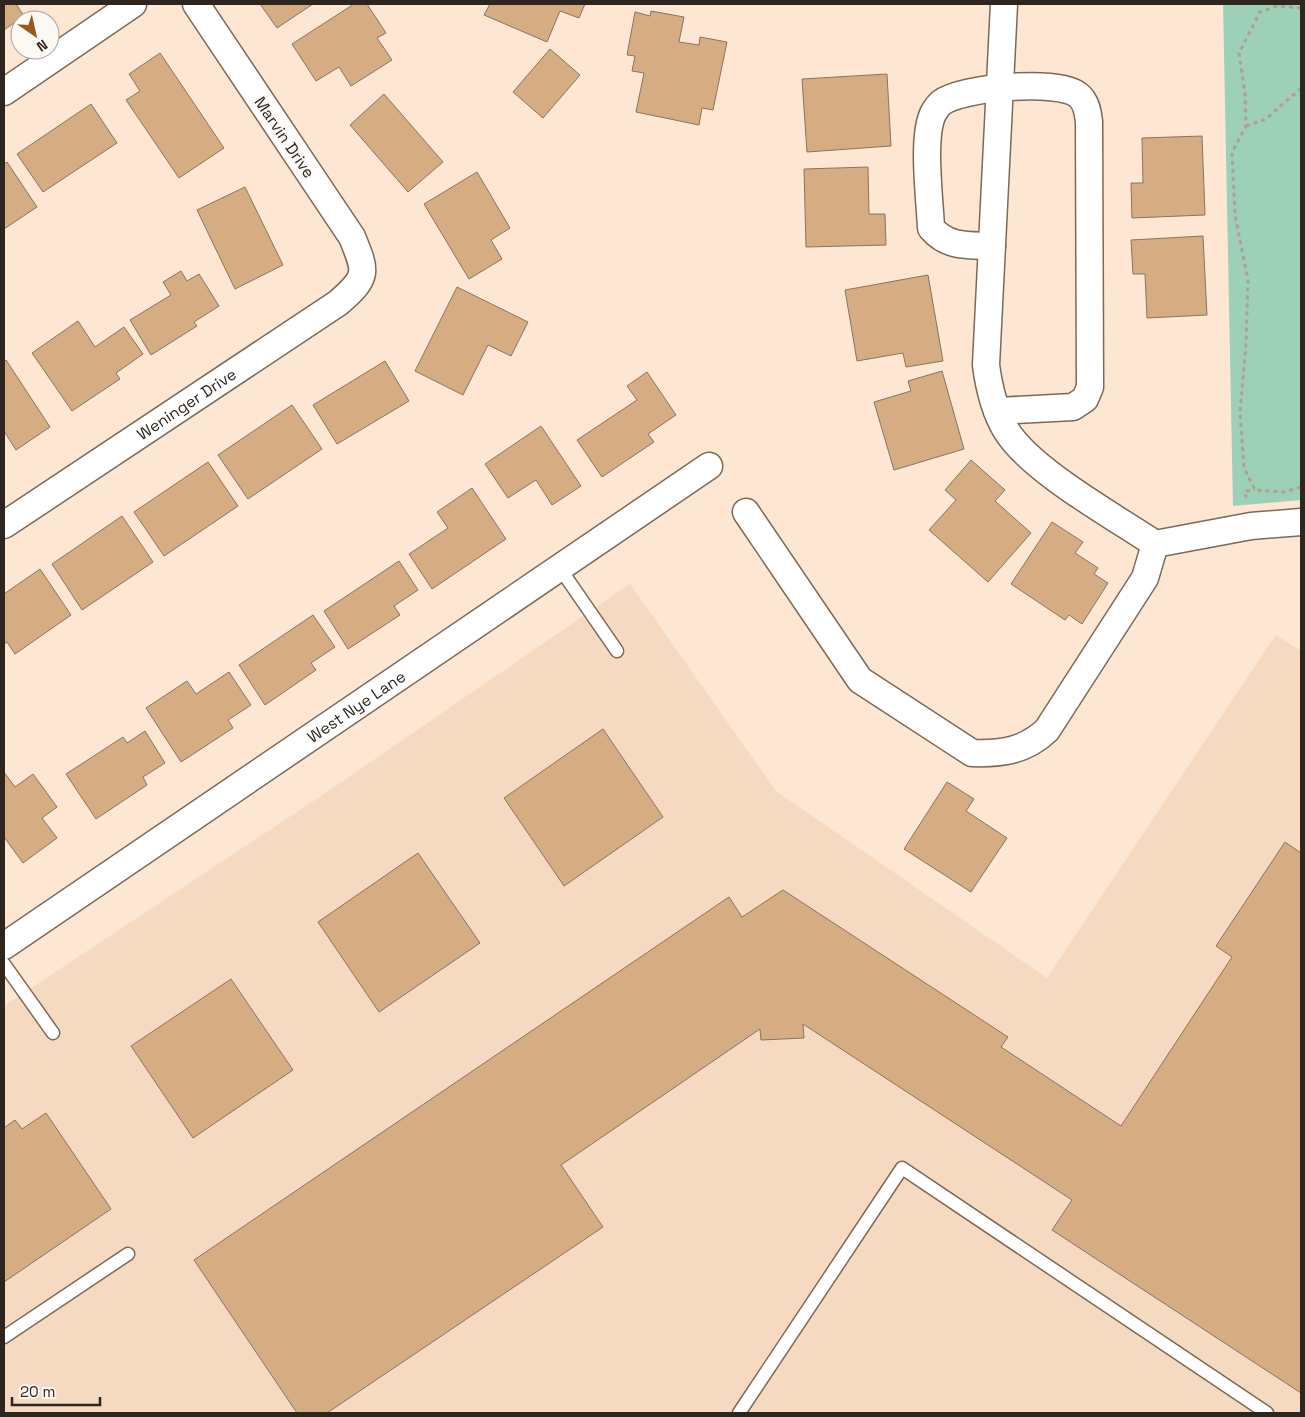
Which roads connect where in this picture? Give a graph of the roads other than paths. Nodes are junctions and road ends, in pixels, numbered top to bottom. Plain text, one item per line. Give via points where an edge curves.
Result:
1 (133, 4) edge
2 (196, 4) edge
3 (1004, 4) edge
4 (999, 87) junction
5 (4, 92) edge
6 (992, 246) junction
7 (363, 276) joint
8 (997, 411) junction
9 (709, 466) dead end
10 (746, 512) dead end
11 (1301, 522) edge
12 (4, 525) edge
13 (1155, 544) junction
14 (559, 567) junction
15 (617, 651) dead end
16 (4, 946) edge
17 (4, 964) edge
18 (53, 1033) dead end
19 (128, 1254) dead end
20 (4, 1337) edge
21 (739, 1413) edge
22 (1267, 1413) edge

1 - 5 street
2 - 7 street, Marvin Drive via 352,237 361,258
3 - 4 street
4 - 6 street
4 - 6 street via 962,93 941,102 933,113 927,139 931,228 940,238 957,244
4 - 8 street via 1062,88 1078,95 1087,108 1090,387 1085,399 1073,407
6 - 8 street via 986,365 989,390
7 - 12 street, Weninger Drive via 338,303
8 - 13 street via 1007,432 1024,452 1062,482
9 - 14 street, West Nye Lane
10 - 13 street via 860,680 972,753 1024,747 1047,730 1145,578
11 - 13 street via 1251,526
14 - 15 lane
14 - 16 street, West Nye Lane
17 - 18 lane
19 - 20 lane
21 - 22 lane via 902,1168

